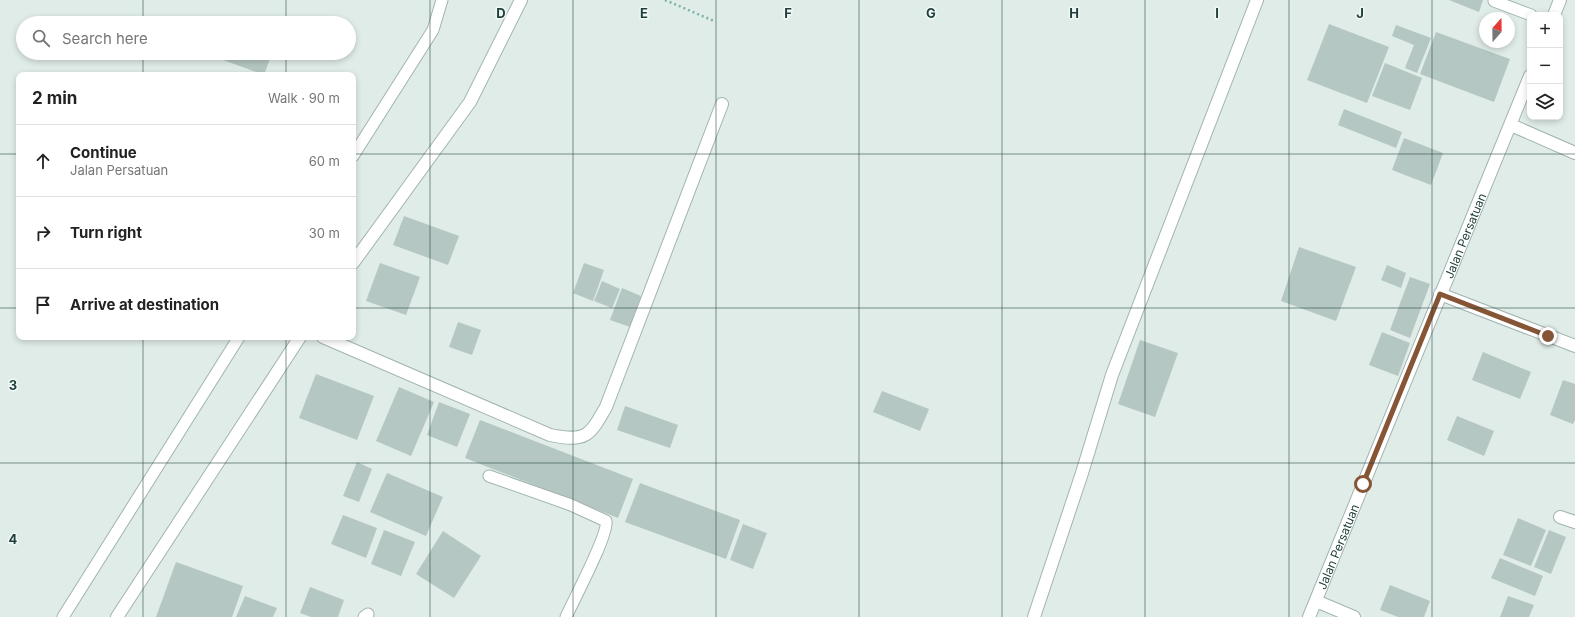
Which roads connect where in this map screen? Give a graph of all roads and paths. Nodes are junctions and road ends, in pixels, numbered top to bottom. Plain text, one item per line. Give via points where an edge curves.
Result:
1 (442, 0) edge
2 (521, 0) edge
3 (665, 0) edge
4 (1257, 0) edge
5 (1560, 0) edge
6 (1494, 1) dead end
7 (1555, 12) edge
8 (1527, 13) edge
9 (714, 21) dead end
10 (1527, 84) edge
11 (722, 104) dead end
12 (1511, 125) junction
13 (356, 151) edge
14 (1575, 153) edge
15 (356, 259) edge
16 (1440, 294) junction
17 (237, 340) edge
18 (298, 340) edge
19 (329, 340) edge
20 (1575, 346) edge
21 (489, 476) dead end
22 (1560, 517) dead end
23 (1575, 522) edge
24 (1316, 601) junction
25 (63, 617) edge
26 (117, 617) edge
27 (566, 617) edge
28 (1034, 617) edge
29 (1309, 617) edge
30 (1354, 617) edge

1 - 13 lane via 433,30
2 - 15 street via 470,102
3 - 9 path
4 - 28 street via 1112,375
5 - 7 street
6 - 8 lane
10 - 12 street, Jalan Persatuan
11 - 19 street via 606,407 593,430 582,438 550,435
12 - 14 street
12 - 16 street, Jalan Persatuan
16 - 20 street
16 - 24 street, Jalan Persatuan
17 - 25 lane
18 - 26 street
21 - 27 lane via 571,505 606,521 603,536 589,570
22 - 23 street
24 - 29 street, Jalan Persatuan
24 - 30 street

